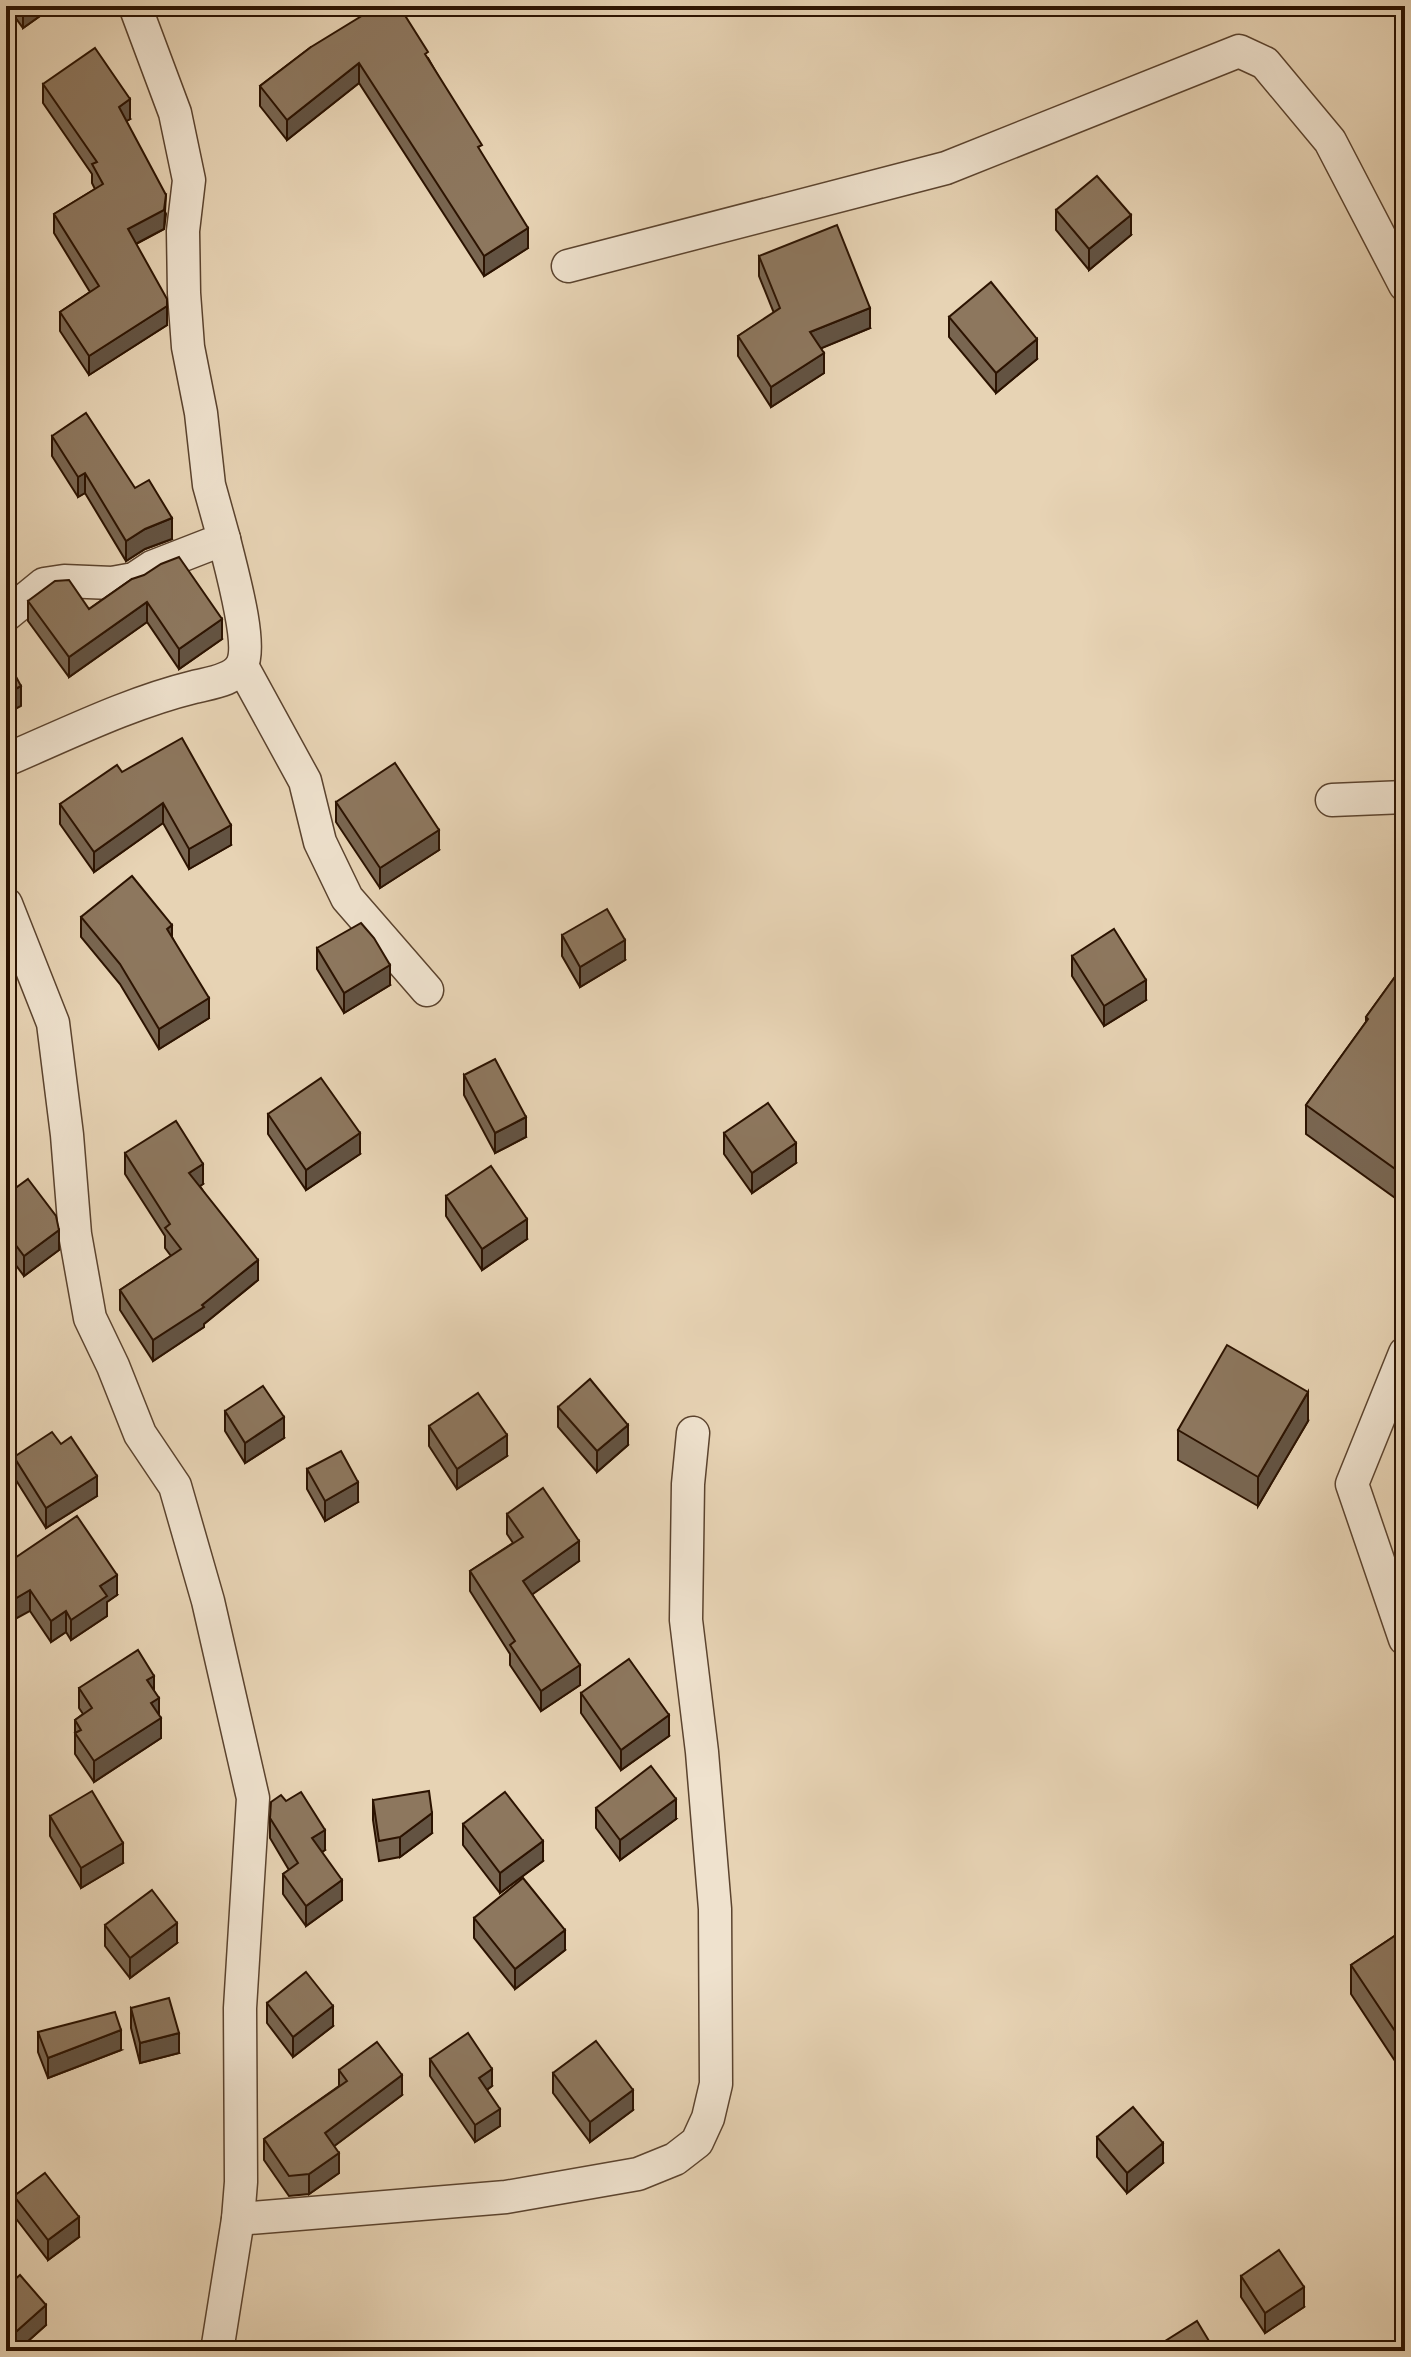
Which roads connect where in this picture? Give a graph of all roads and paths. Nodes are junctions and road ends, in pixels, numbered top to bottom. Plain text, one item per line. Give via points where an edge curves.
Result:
1 (135, 6) edge
2 (568, 266) dead end
3 (1405, 285) edge
4 (224, 539) junction
5 (6, 615) edge
6 (242, 666) junction
7 (6, 760) edge
8 (1405, 797) edge
9 (1332, 800) dead end
10 (6, 904) edge
11 (427, 990) dead end
12 (1405, 1353) edge
13 (693, 1433) dead end
14 (1405, 1639) edge
15 (238, 2219) junction
16 (217, 2351) edge

1 - 4 street via 175,113 189,180 183,231 188,347 209,485
2 - 3 street via 946,168 1239,51 1265,63 1330,141
4 - 5 street via 134,579 44,584
4 - 6 street via 241,612
6 - 7 street via 229,678 175,691
6 - 11 street via 305,781 320,842 347,898
8 - 9 street
10 - 15 street via 53,1023 75,1234 90,1318 140,1434 175,1486 208,1601 253,1798 240,2008
12 - 14 street via 1352,1484
13 - 15 street via 686,1620 715,1909 716,2084 697,2142 675,2159 638,2174 520,2194
15 - 16 street

